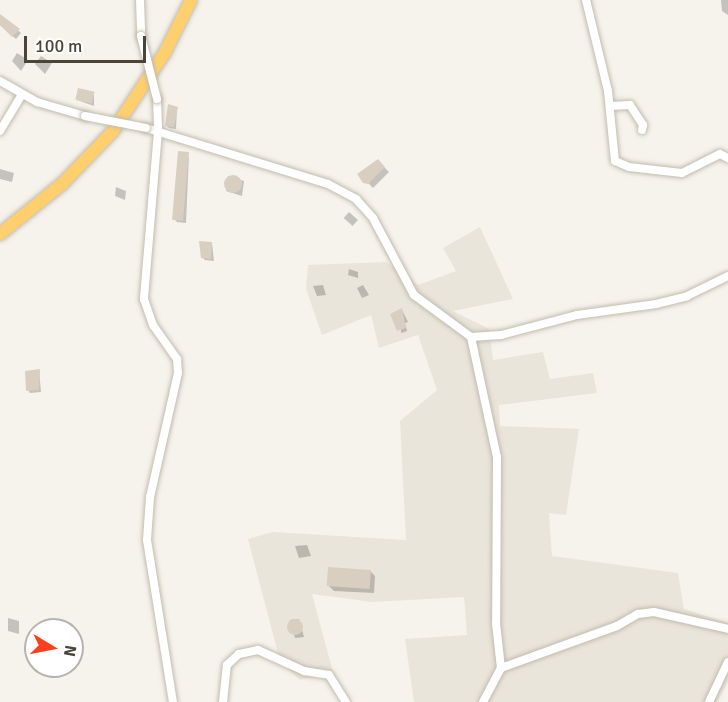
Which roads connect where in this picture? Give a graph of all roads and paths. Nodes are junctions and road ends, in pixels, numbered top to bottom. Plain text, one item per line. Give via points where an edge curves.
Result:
1 (140, 0) edge
2 (191, 0) edge
3 (586, 0) edge
4 (0, 81) edge
5 (21, 96) junction
6 (610, 106) junction
7 (642, 130) dead end
8 (0, 131) edge
9 (158, 131) junction
10 (728, 158) edge
11 (0, 234) edge
12 (728, 276) edge
13 (471, 337) junction
14 (728, 629) edge
15 (728, 662) edge
16 (501, 668) junction
17 (173, 702) edge
18 (224, 702) edge
19 (346, 702) edge
20 (483, 702) edge
21 (709, 702) edge

1 - 9 street, bridge via 141,36 157,99
2 - 11 highway via 165,52 113,131 62,184
3 - 6 street
4 - 5 street
5 - 8 street
5 - 9 street, bridge via 85,116
6 - 7 street via 630,105 643,125
6 - 10 street via 615,161 682,173 720,154
9 - 13 street via 328,184 356,199 373,218 414,296
9 - 17 street via 144,299 153,325 177,359 178,374 150,497 147,540
12 - 13 street via 687,296 656,304 577,315 501,335
13 - 16 street via 497,458 496,623
14 - 16 street via 654,612 638,614 617,626
15 - 21 street
16 - 20 street
18 - 19 street via 227,665 239,654 258,650 304,671 329,675

